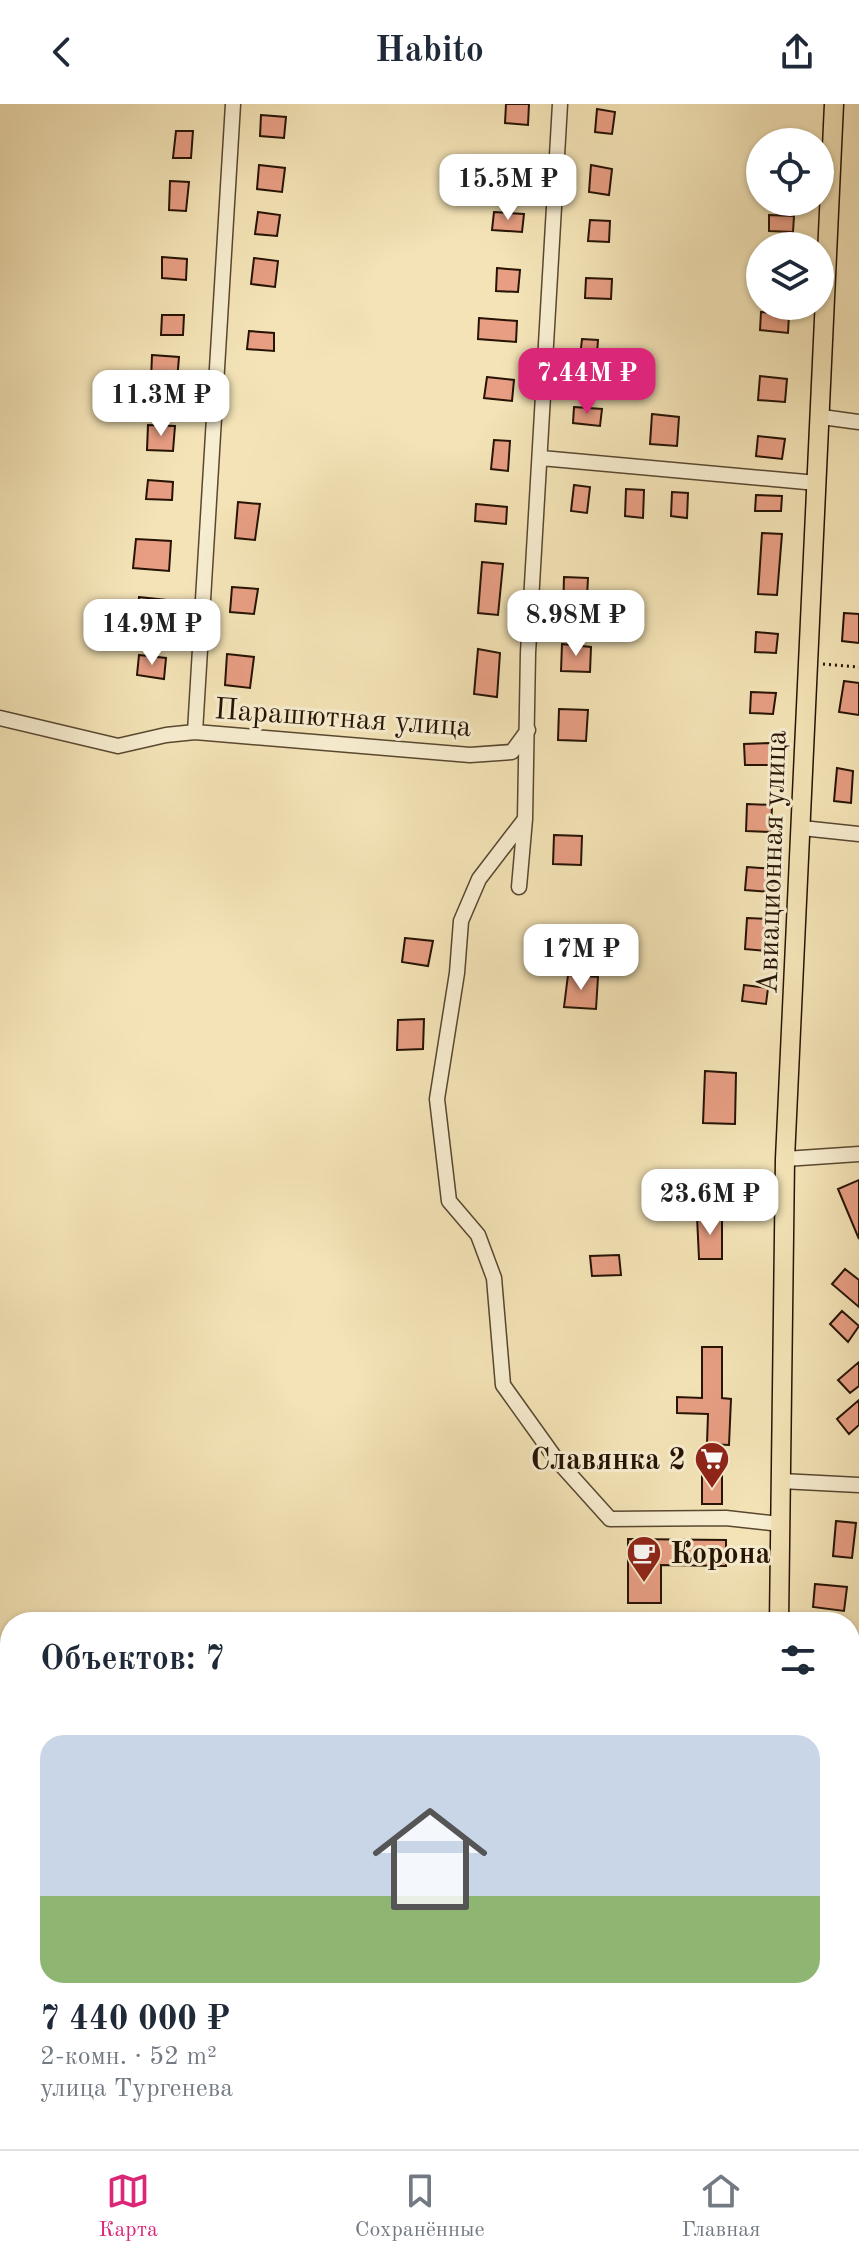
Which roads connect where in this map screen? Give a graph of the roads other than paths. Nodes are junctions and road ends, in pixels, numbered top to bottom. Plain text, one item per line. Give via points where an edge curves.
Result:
1 (233, 104) edge
2 (560, 104) edge
3 (834, 104) edge
4 (822, 417) junction
5 (859, 422) edge
6 (541, 458) junction
7 (817, 483) junction
8 (0, 718) edge
9 (528, 730) junction
10 (195, 732) junction
11 (525, 819) junction
12 (802, 828) junction
13 (859, 834) edge
14 (519, 887) dead end
15 (859, 1154) edge
16 (785, 1159) junction
17 (781, 1481) junction
18 (859, 1485) edge
19 (780, 1524) junction
20 (779, 1612) edge

1 - 10 street, Парашютная улица
2 - 6 street
3 - 4 main road, Авиационная улица
4 - 5 street
4 - 7 main road, Авиационная улица
6 - 7 street
6 - 9 street
7 - 12 main road, Авиационная улица
8 - 10 street via 118,746
9 - 10 street, Парашютная улица via 512,752 470,755
9 - 11 street
11 - 14 street
11 - 19 street via 479,879 461,921 437,1099 449,1201 478,1235 494,1278 503,1385 556,1459 610,1519 726,1518
12 - 13 street
12 - 16 main road, Авиационная улица
15 - 16 street
16 - 17 main road, Авиационная улица
17 - 18 street
17 - 19 main road, Авиационная улица
19 - 20 main road, Авиационная улица

